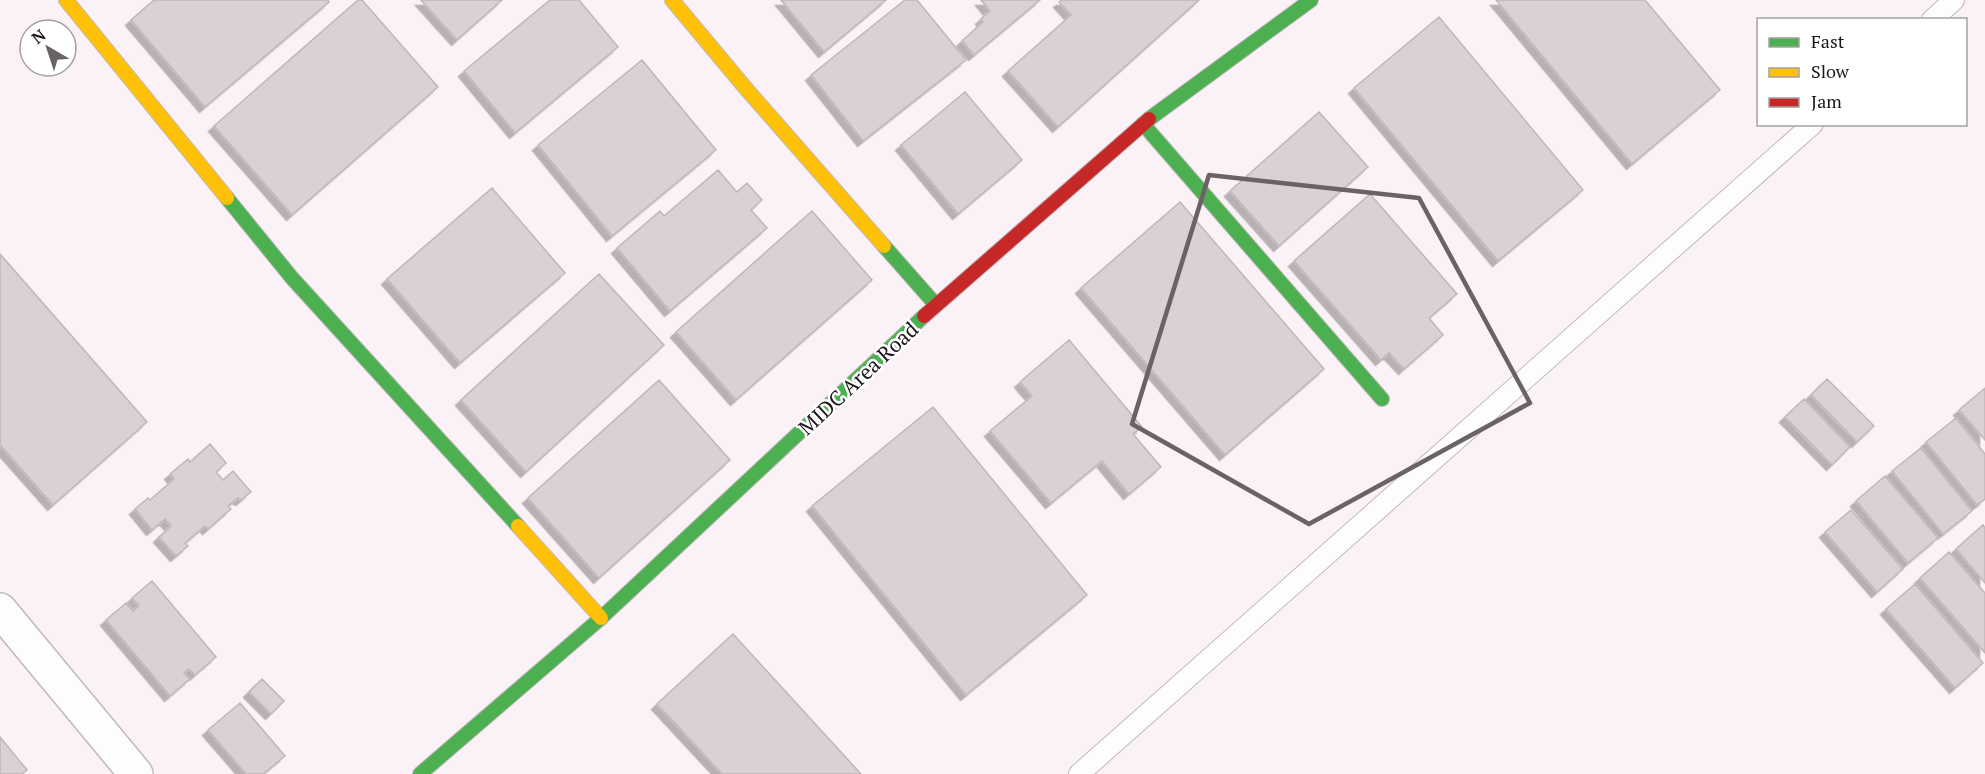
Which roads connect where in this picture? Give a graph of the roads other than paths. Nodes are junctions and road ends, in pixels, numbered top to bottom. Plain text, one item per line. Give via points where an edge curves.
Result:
1 (66, 0) edge
2 (672, 0) edge
3 (1311, 0) edge
4 (1954, 0) edge
5 (1934, 18) edge
6 (1143, 124) junction
7 (1811, 126) edge
8 (936, 305) junction
9 (1382, 399) dead end
10 (0, 610) edge
11 (601, 618) junction
12 (136, 774) edge
13 (420, 774) edge
14 (1079, 774) edge

1 - 11 street via 292,278
2 - 8 street
3 - 6 street, MIDC Area Road
4 - 5 lane
6 - 8 street, MIDC Area Road
6 - 9 street
7 - 14 lane
8 - 11 street, MIDC Area Road
10 - 12 street
11 - 13 street, MIDC Area Road

